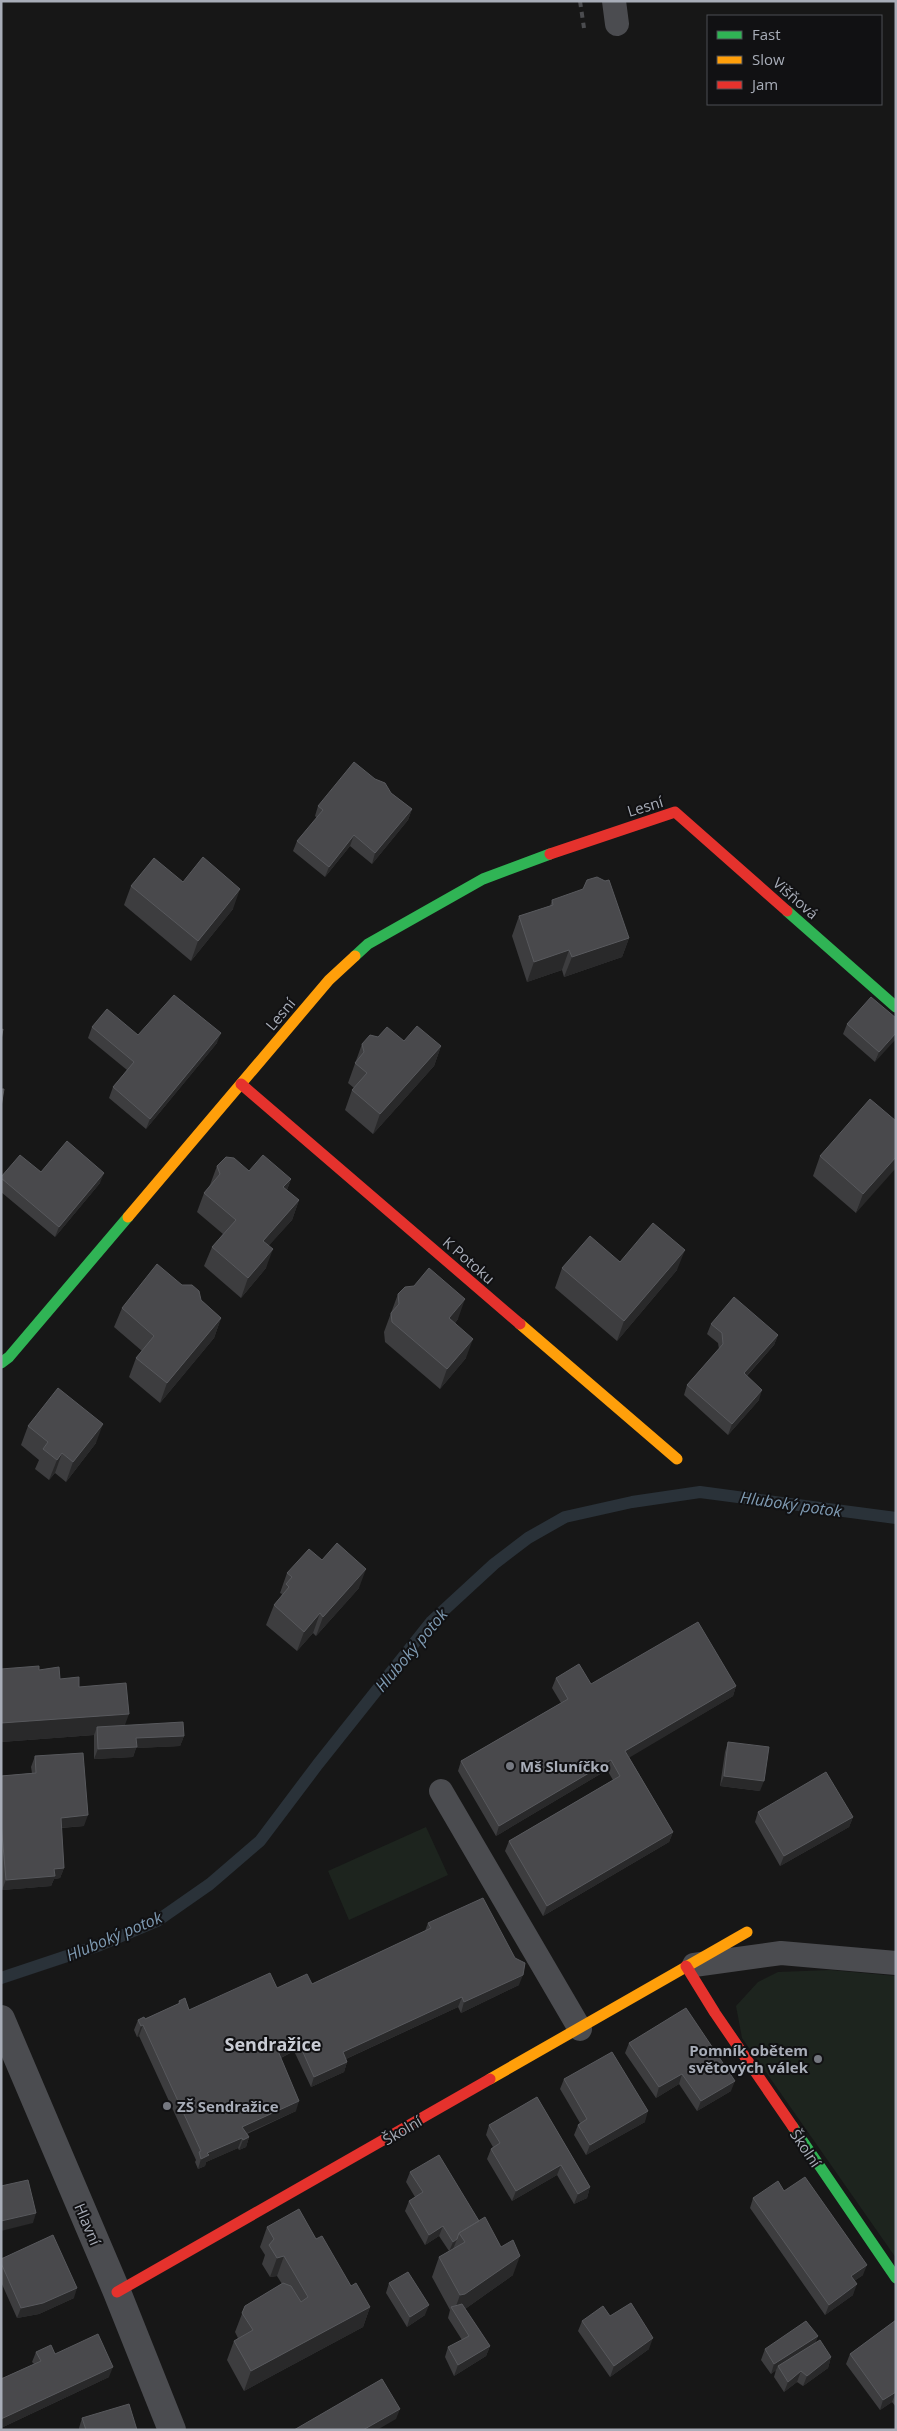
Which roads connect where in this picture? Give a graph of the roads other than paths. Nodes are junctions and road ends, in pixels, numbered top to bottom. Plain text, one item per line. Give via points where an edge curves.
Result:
1 (676, 812) joint
2 (896, 1007) edge
3 (242, 1084) junction
4 (1, 1363) edge
5 (677, 1459) dead end
6 (441, 1791) dead end
7 (747, 1932) dead end
8 (896, 1963) edge
9 (686, 1966) junction
10 (2, 2022) edge
11 (580, 2029) junction
12 (7, 2052) edge
13 (896, 2278) edge
14 (117, 2292) junction
15 (172, 2430) edge

1 - 2 street, Višňová
1 - 3 street, Lesní via 484,879 368,944 329,980
3 - 4 street, Lesní
3 - 5 street, K Potoku
6 - 11 lane
7 - 9 street, Školní
8 - 9 lane, Školní via 781,1953
9 - 11 street, Školní
9 - 13 street, Školní via 726,2030
10 - 12 street, Hlavní
11 - 14 street, Školní
12 - 14 street, Hlavní
14 - 15 street, Hlavní

